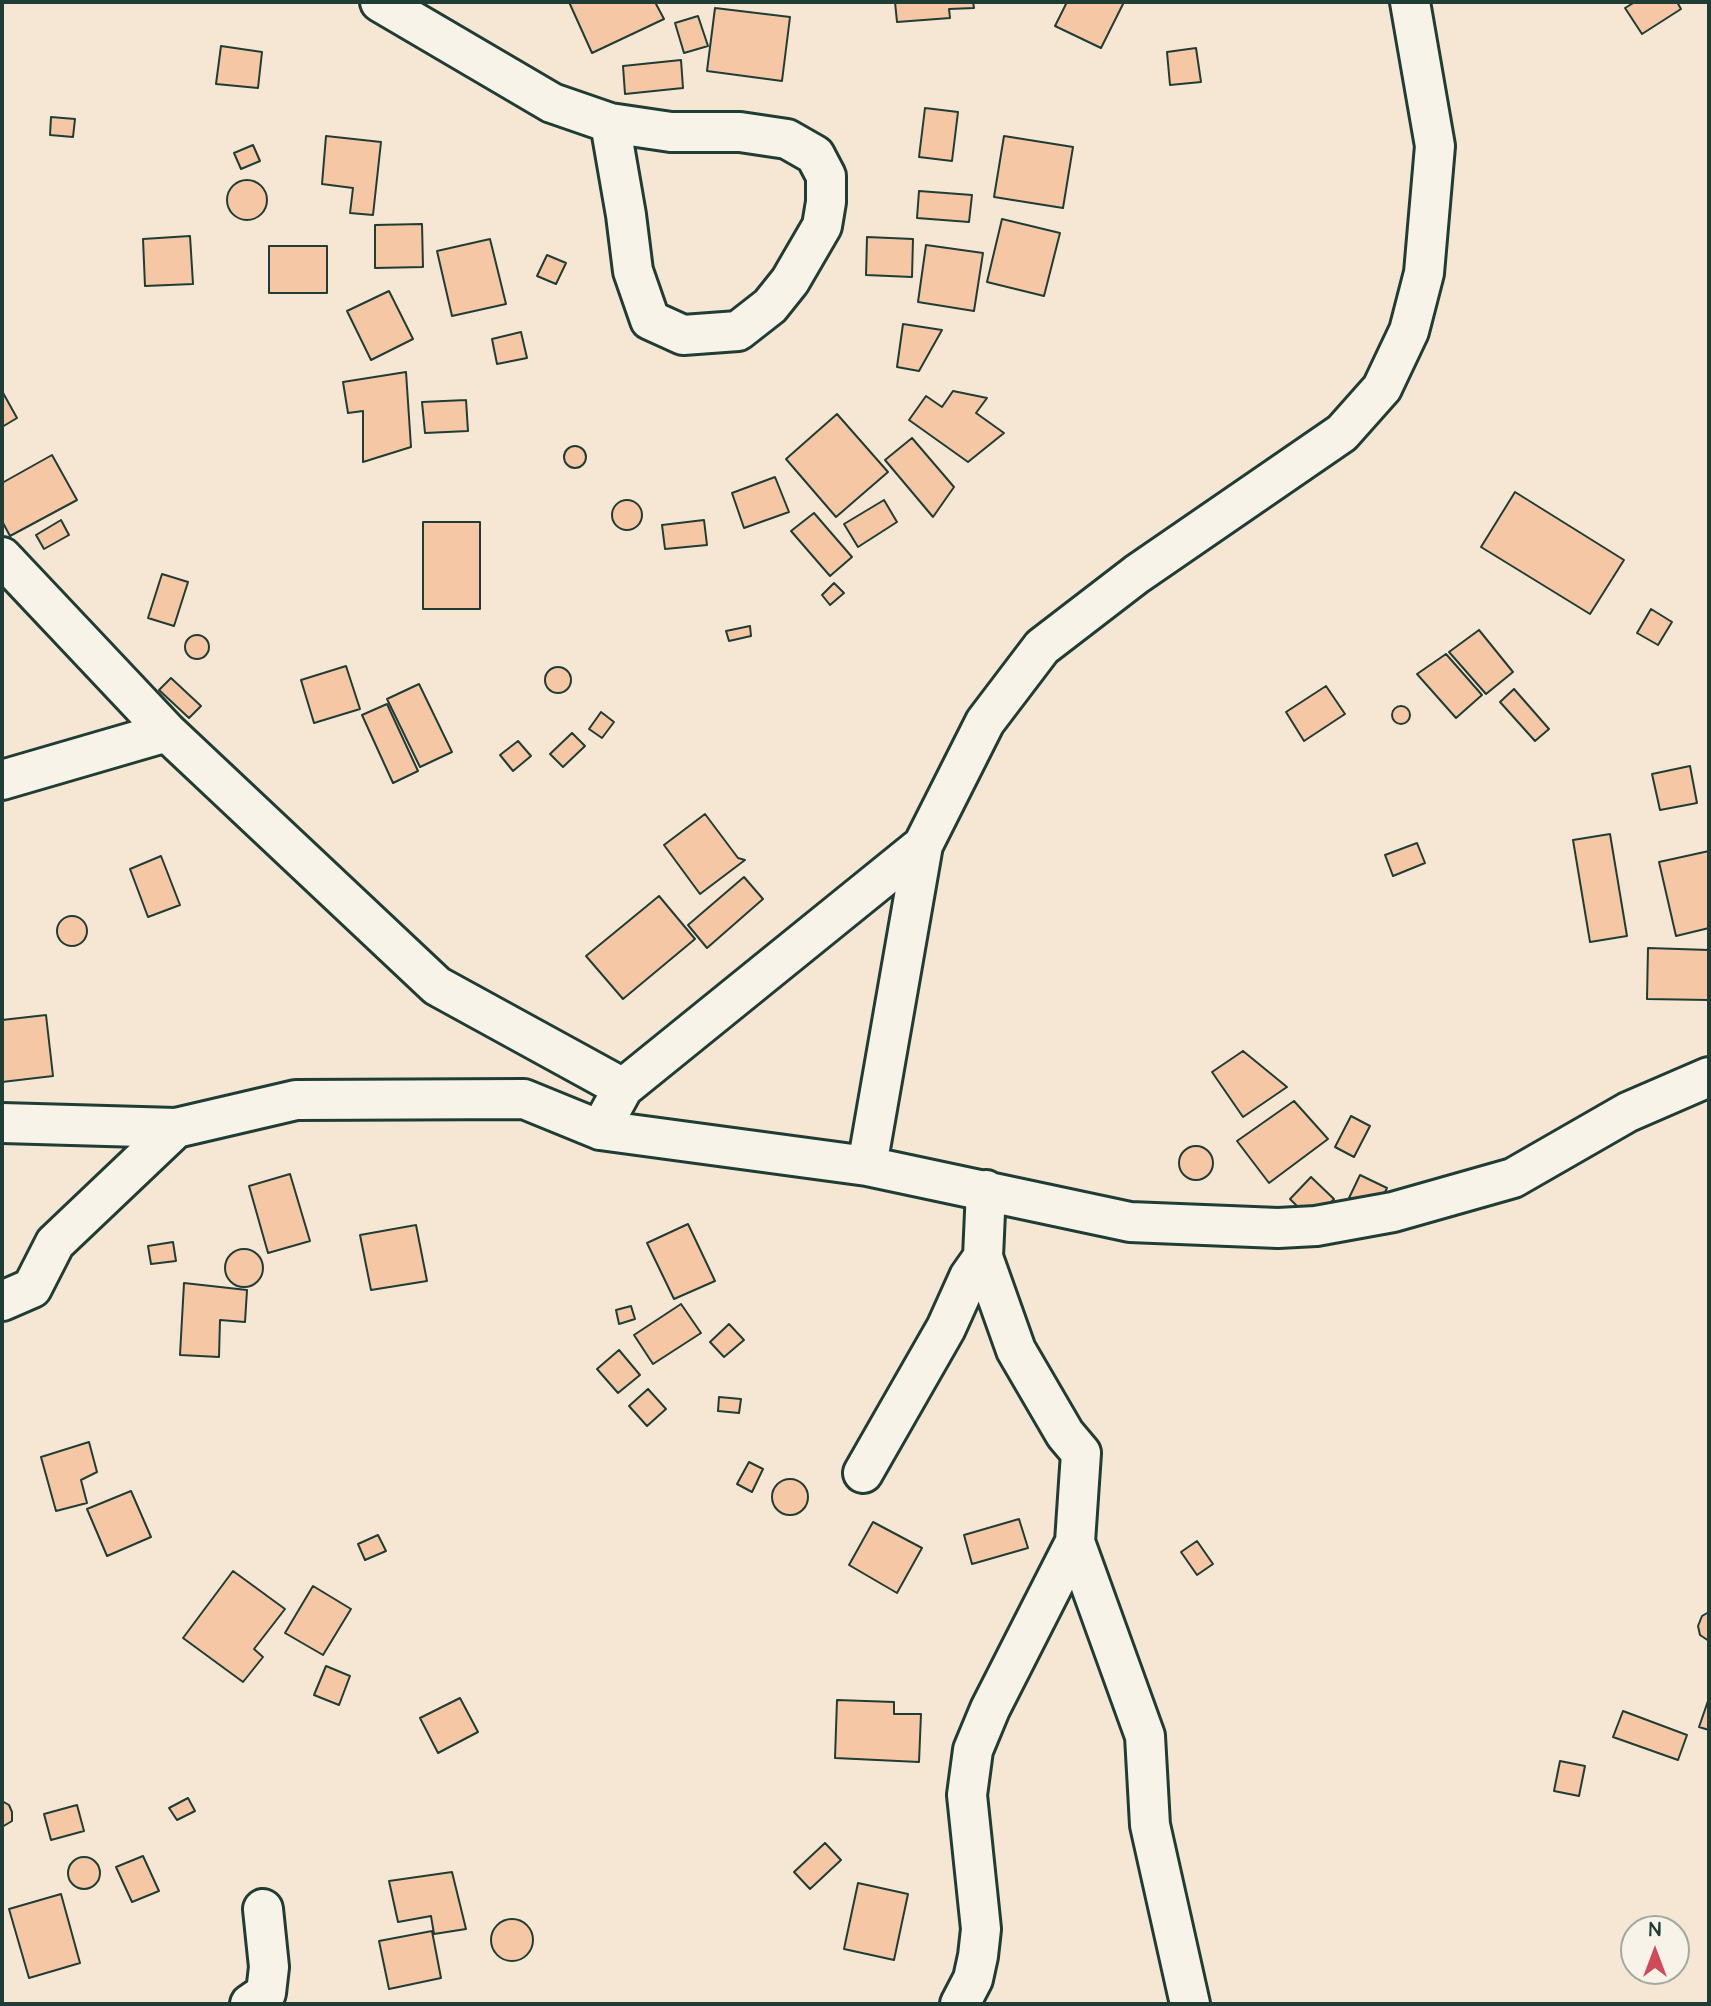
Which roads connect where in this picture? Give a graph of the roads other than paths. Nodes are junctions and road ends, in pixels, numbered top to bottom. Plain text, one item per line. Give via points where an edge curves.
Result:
1 (380, 2) edge
2 (1410, 2) edge
3 (610, 123) junction
4 (2, 557) edge
5 (167, 732) junction
6 (2, 780) edge
7 (923, 845) junction
8 (1709, 1077) edge
9 (623, 1088) junction
10 (2, 1123) edge
11 (176, 1128) junction
12 (600, 1130) junction
13 (867, 1166) junction
14 (986, 1190) junction
15 (983, 1257) junction
16 (2, 1301) edge
17 (863, 1473) dead end
18 (1075, 1542) junction
19 (263, 1909) dead end
20 (250, 2004) edge
21 (960, 2004) edge
22 (1190, 2004) edge

1 - 3 street via 552,103
2 - 7 street via 1435,146 1424,273 1409,331 1382,388 1342,433 1137,573 1042,647 985,722
3 - 3 street via 787,139 815,155 826,176 822,226 790,281 770,306 738,331 683,335 650,320 633,271
4 - 5 street
5 - 6 street
5 - 9 street via 437,986
7 - 9 street
7 - 13 street
8 - 14 street via 1628,1112 1513,1178 1393,1212 1316,1226 1130,1222
9 - 12 street
10 - 11 street
11 - 12 street via 296,1100 524,1099
11 - 16 street via 55,1243 32,1288
12 - 13 street
13 - 14 street
14 - 15 street
15 - 17 street
15 - 18 street via 1016,1350 1081,1453
18 - 21 street via 973,1750 968,1795 981,1929 972,1979
18 - 22 street via 1145,1735 1150,1825
19 - 20 street via 269,1967 265,1993

